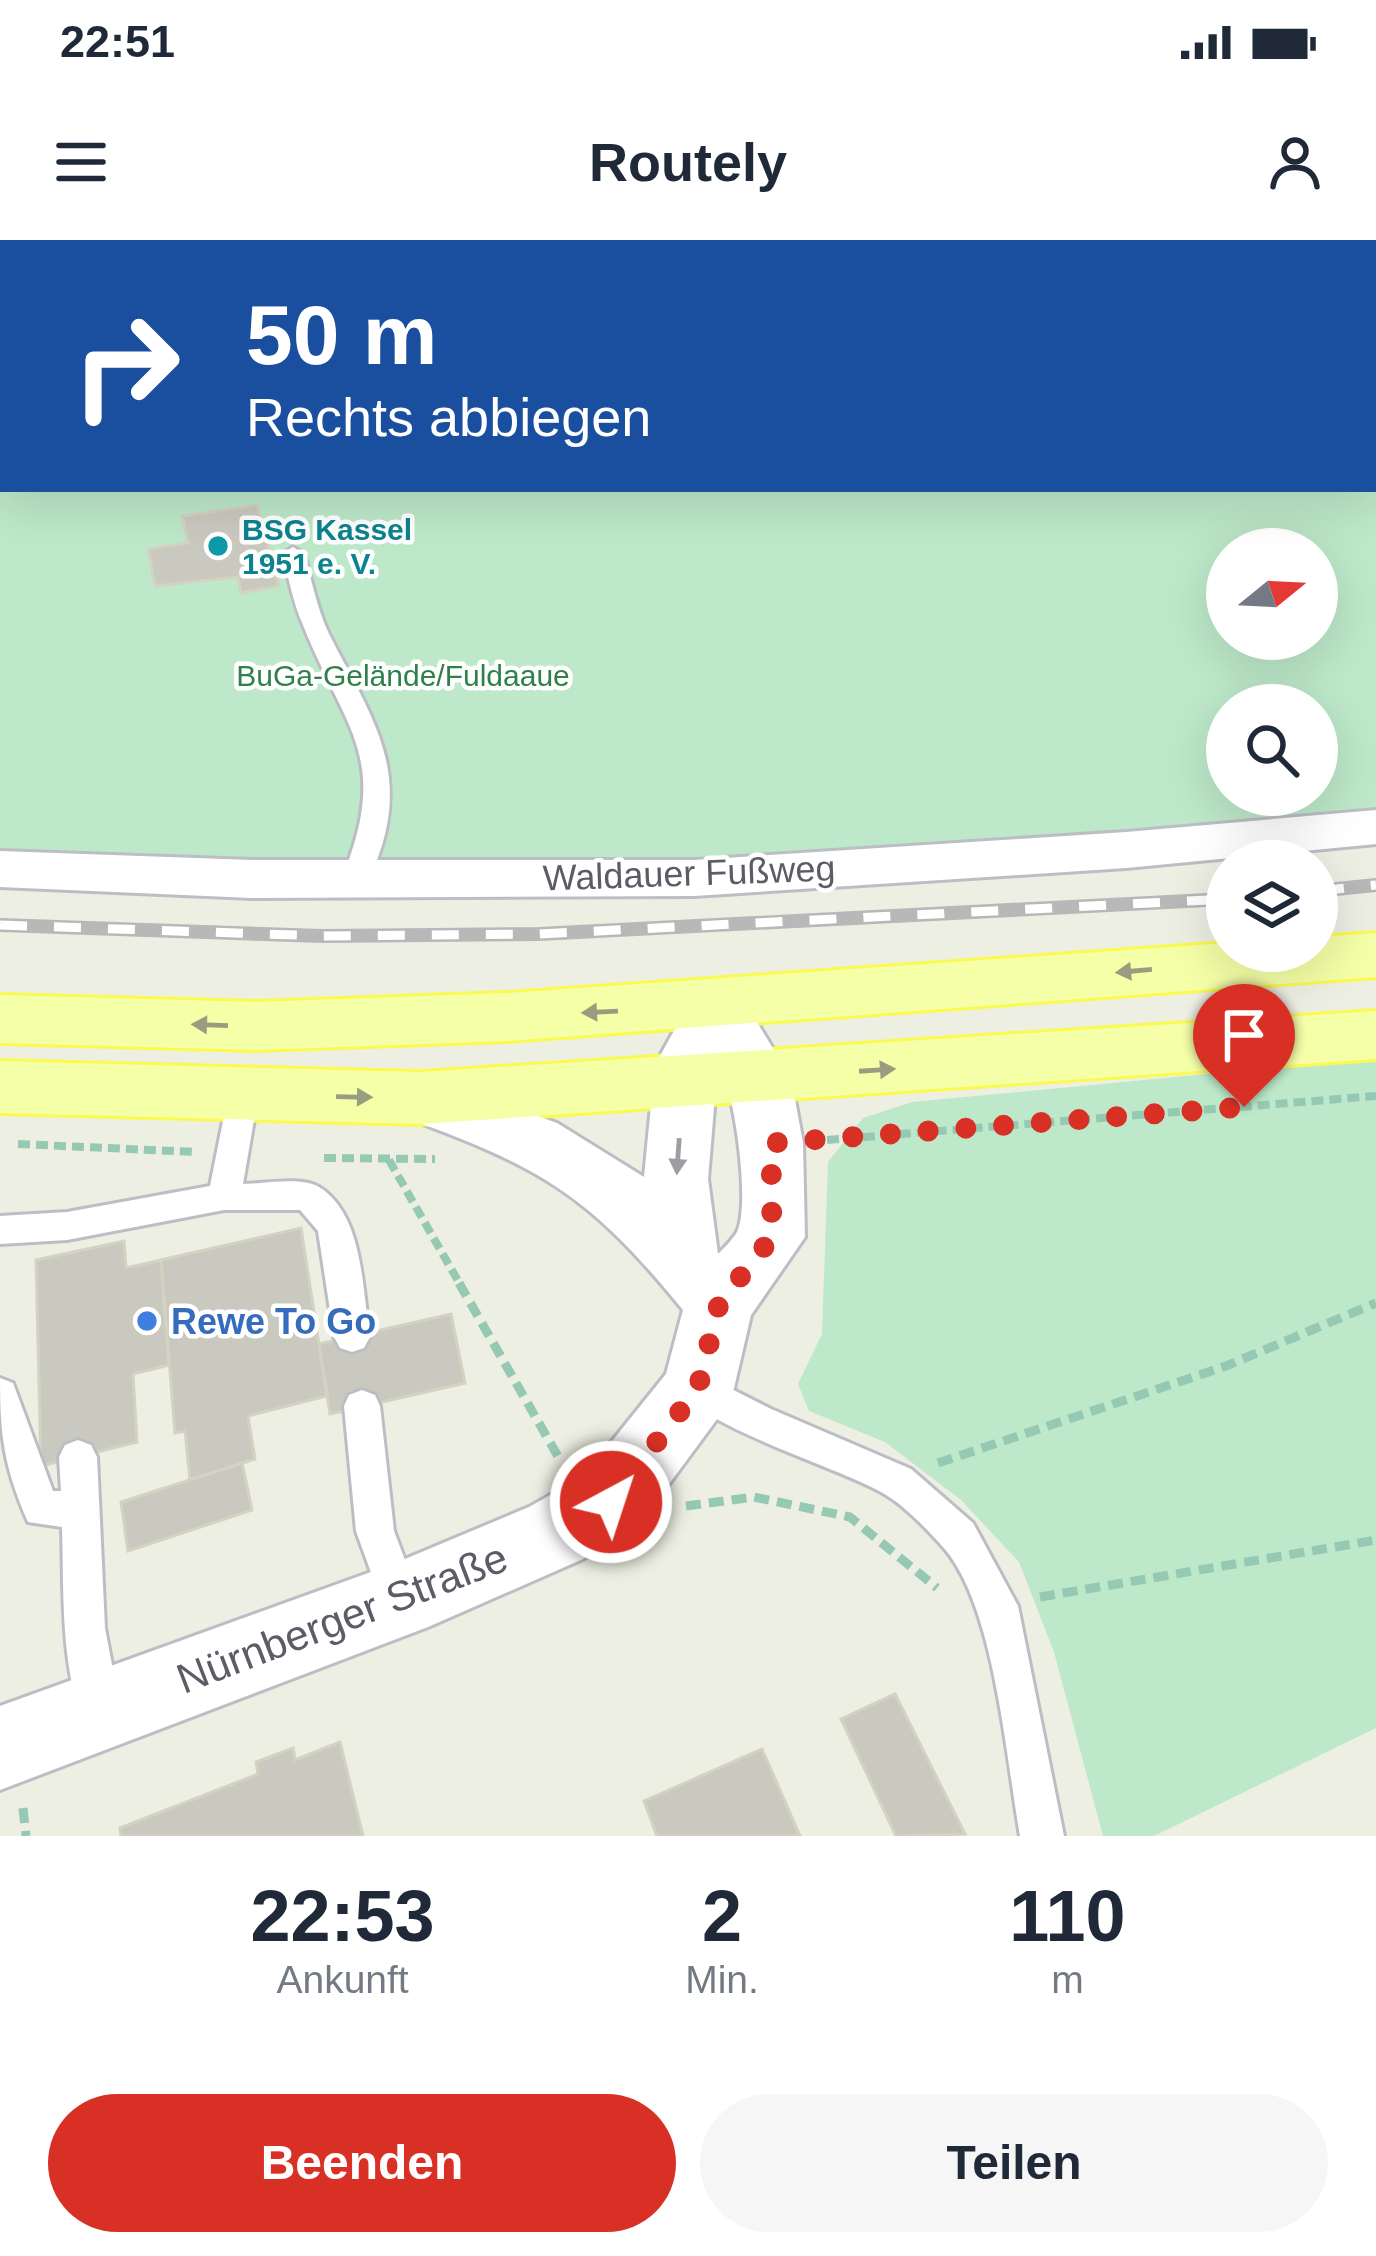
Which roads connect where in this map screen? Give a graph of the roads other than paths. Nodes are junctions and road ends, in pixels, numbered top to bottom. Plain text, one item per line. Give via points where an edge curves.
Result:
1 (293, 554) dead end
2 (1376, 827) edge
3 (0, 869) edge
4 (356, 878) junction
5 (1376, 956) edge
6 (717, 1006) junction
7 (0, 1019) edge
8 (1376, 1035) edge
9 (760, 1078) junction
10 (684, 1083) junction
11 (0, 1087) edge
12 (243, 1096) junction
13 (420, 1098) junction
14 (224, 1197) junction
15 (0, 1230) edge
16 (701, 1283) junction
17 (352, 1337) dead end
18 (698, 1388) junction
19 (0, 1394) edge
20 (362, 1406) dead end
21 (78, 1456) dead end
22 (80, 1509) junction
23 (400, 1600) junction
24 (100, 1712) junction
25 (0, 1748) edge
26 (1042, 1836) edge

1 - 4 lane via 316,631 374,742 380,788 371,846
2 - 4 street, Waldauer Fußweg via 694,878
3 - 4 street, Waldauer Fußweg
5 -> 6 main road
6 -> 7 main road via 256,1026
6 - 9 street, Nürnberger Straße
6 - 10 street, Nürnberger Straße via 685,1065
9 -> 8 main road
9 - 10 main road
9 - 16 street, Nürnberger Straße via 771,1143 772,1237
10 - 13 main road
10 -> 16 street, Nürnberger Straße via 676,1179
11 - 12 main road
12 -> 13 main road
12 - 14 lane
13 - 16 street via 567,1154 608,1180
14 - 15 lane via 67,1239
14 - 17 lane via 308,1197 334,1226
16 - 18 street, Nürnberger Straße
18 - 23 street, Nürnberger Straße via 611,1502
18 - 26 lane via 898,1481 958,1536 998,1606
19 - 22 lane via 41,1509
20 - 23 lane via 375,1532
21 - 22 lane
22 - 24 lane via 85,1628
23 - 24 street, Nürnberger Straße
24 - 25 street, Nürnberger Straße

